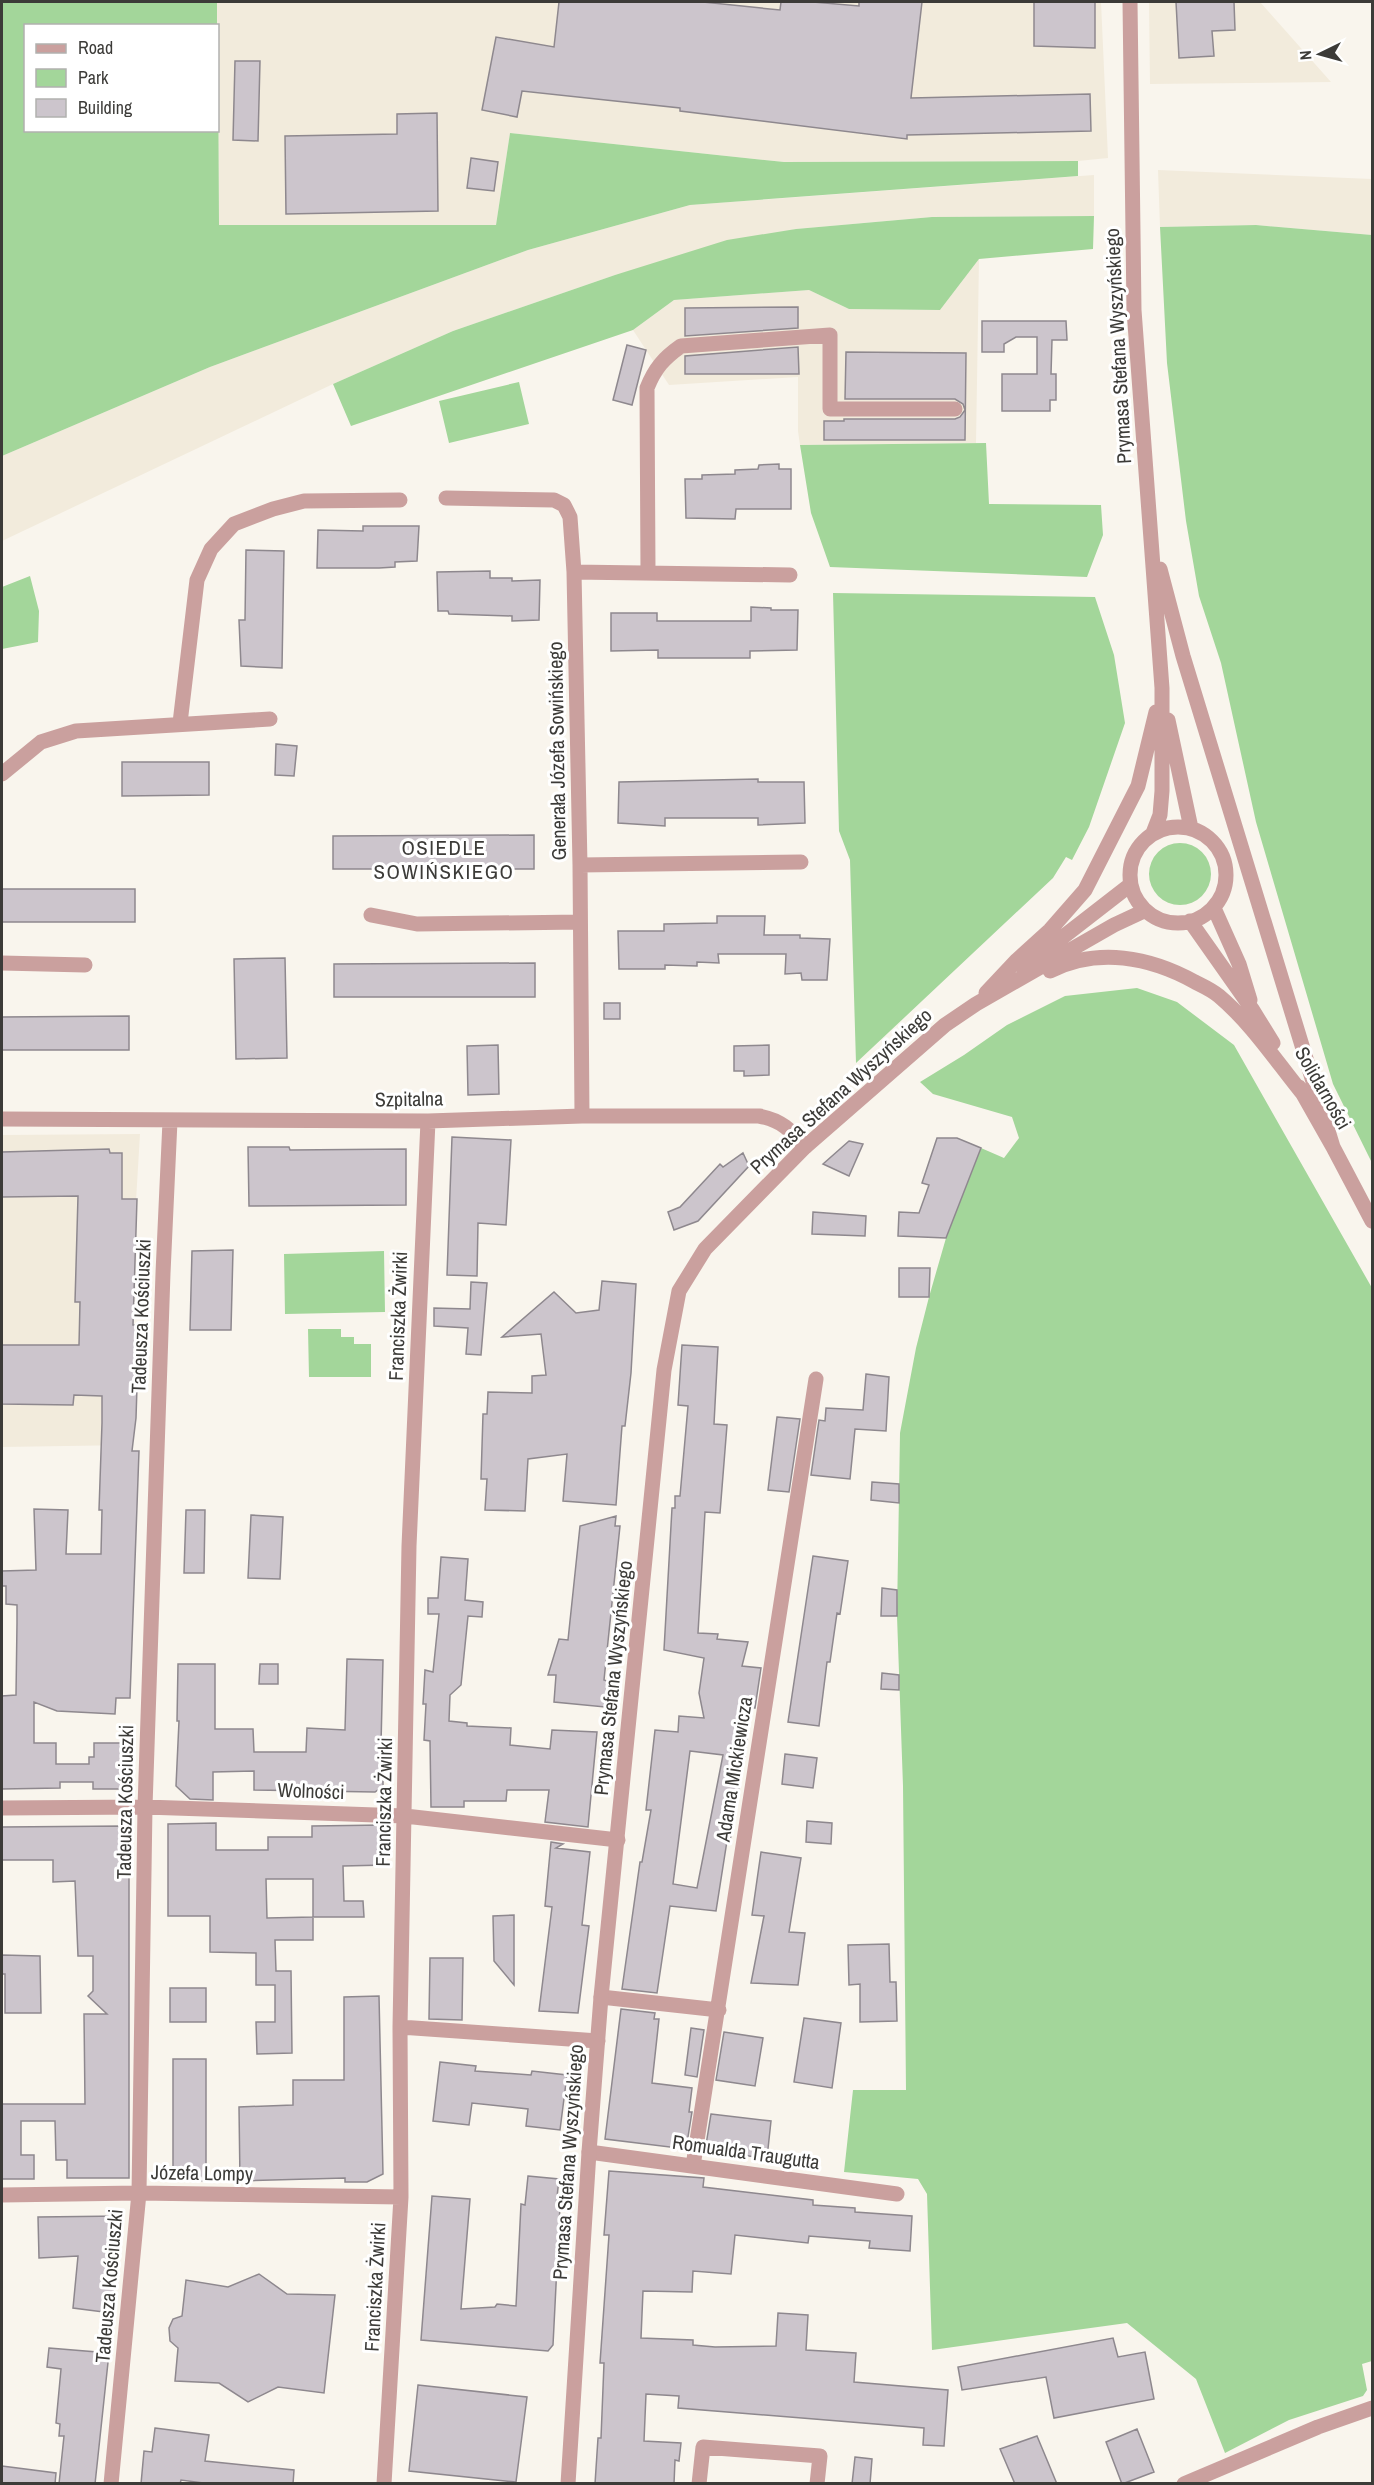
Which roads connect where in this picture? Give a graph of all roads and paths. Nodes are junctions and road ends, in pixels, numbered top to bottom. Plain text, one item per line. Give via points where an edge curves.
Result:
1 (1130, 2) edge
2 (955, 409) dead end
3 (446, 498) dead end
4 (400, 500) dead end
5 (1151, 535) junction
6 (574, 572) junction
7 (648, 572) junction
8 (790, 575) dead end
9 (1162, 688) junction
10 (270, 720) dead end
11 (180, 723) junction
12 (2, 774) edge
13 (1191, 828) junction
14 (1153, 833) junction
15 (801, 862) dead end
16 (580, 865) junction
17 (1130, 885) junction
18 (1214, 908) junction
19 (1144, 910) junction
20 (371, 915) dead end
21 (1190, 921) junction
22 (580, 922) junction
23 (2, 963) edge
24 (85, 965) dead end
25 (976, 1004) junction
26 (1252, 1009) junction
27 (1303, 1094) junction
28 (582, 1116) junction
29 (2, 1119) edge
30 (170, 1121) junction
31 (428, 1121) junction
32 (805, 1147) junction
33 (1334, 1147) junction
34 (1372, 1221) edge
35 (816, 1379) dead end
36 (145, 1807) junction
37 (2, 1808) edge
38 (405, 1816) junction
39 (618, 1840) junction
40 (601, 1997) junction
41 (719, 2010) junction
42 (400, 2027) junction
43 (598, 2041) junction
44 (588, 2152) junction
45 (693, 2166) junction
46 (139, 2193) junction
47 (897, 2194) dead end
48 (2, 2195) edge
49 (401, 2197) junction
50 (1372, 2408) edge
51 (111, 2484) edge
52 (384, 2484) edge
53 (568, 2484) edge
54 (699, 2484) edge
55 (817, 2484) edge
56 (1184, 2484) edge

1 - 5 street, Prymasa Stefana Wyszyńskiego via 1134,310
2 - 7 street via 830,409 830,335 681,346 654,370 646,388
3 - 6 street, Generała Józefa Sowińskiego via 554,500 564,505 570,517
4 - 11 street via 304,501 234,524 211,549 197,580
5 - 9 street, Prymasa Stefana Wyszyńskiego
5 - 33 street via 1183,656
6 - 7 street
6 - 16 street, Generała Józefa Sowińskiego
7 - 8 street
9 - 13 street, Prymasa Stefana Wyszyńskiego
9 - 14 street, Prymasa Stefana Wyszyńskiego via 1162,791
9 - 25 street via 1138,786 1085,890
10 - 11 street
11 - 12 street via 57,736 41,742
13 - 14 street via 1172,827
13 - 18 street via 1217,847 1224,862 1226,878
14 - 17 street via 1134,855
15 - 16 street
16 - 22 street, Generała Józefa Sowińskiego
17 - 19 street
17 - 25 street, Prymasa Stefana Wyszyńskiego
18 - 21 street
18 - 26 street, Solidarności via 1239,964
19 - 21 street via 1162,921
19 - 25 street, Prymasa Stefana Wyszyńskiego
20 - 22 street via 417,924
21 - 26 street, Solidarności
22 - 28 street, Generała Józefa Sowińskiego
23 - 24 street
25 - 27 street via 1061,965 1092,957 1138,959 1174,971 1217,994 1243,1018
25 - 32 street, Prymasa Stefana Wyszyńskiego via 945,1025
26 - 27 street, Solidarności
27 - 33 street, Solidarności
28 - 31 street, Szpitalna
28 - 32 street, Szpitalna via 759,1116 787,1126
29 - 30 street, Szpitalna
30 - 31 street, Szpitalna
30 - 36 street, Tadeusza Kościuszki
31 - 38 street, Franciszka Żwirki via 409,1546
32 - 39 street, Prymasa Stefana Wyszyńskiego via 705,1250 679,1291 664,1370
33 - 34 street, Solidarności
35 - 41 street, Adama Mickiewicza
36 - 37 street, Wolności
36 - 38 street, Wolności
36 - 46 street, Tadeusza Kościuszki
38 - 39 street, Wolności
38 - 42 street, Franciszka Żwirki
39 - 40 street, Prymasa Stefana Wyszyńskiego
40 - 41 street
40 - 43 street, Prymasa Stefana Wyszyńskiego
41 - 45 street, Adama Mickiewicza
42 - 43 street
42 - 49 street, Franciszka Żwirki
43 - 44 street, Prymasa Stefana Wyszyńskiego
44 - 45 street, Romualda Traugutta
44 - 53 street, Prymasa Stefana Wyszyńskiego
45 - 47 street, Romualda Traugutta
46 - 48 street, Józefa Lompy
46 - 49 street, Józefa Lompy
46 - 51 street, Tadeusza Kościuszki
49 - 52 street, Franciszka Żwirki
50 - 56 street
54 - 55 street via 703,2447 820,2457

